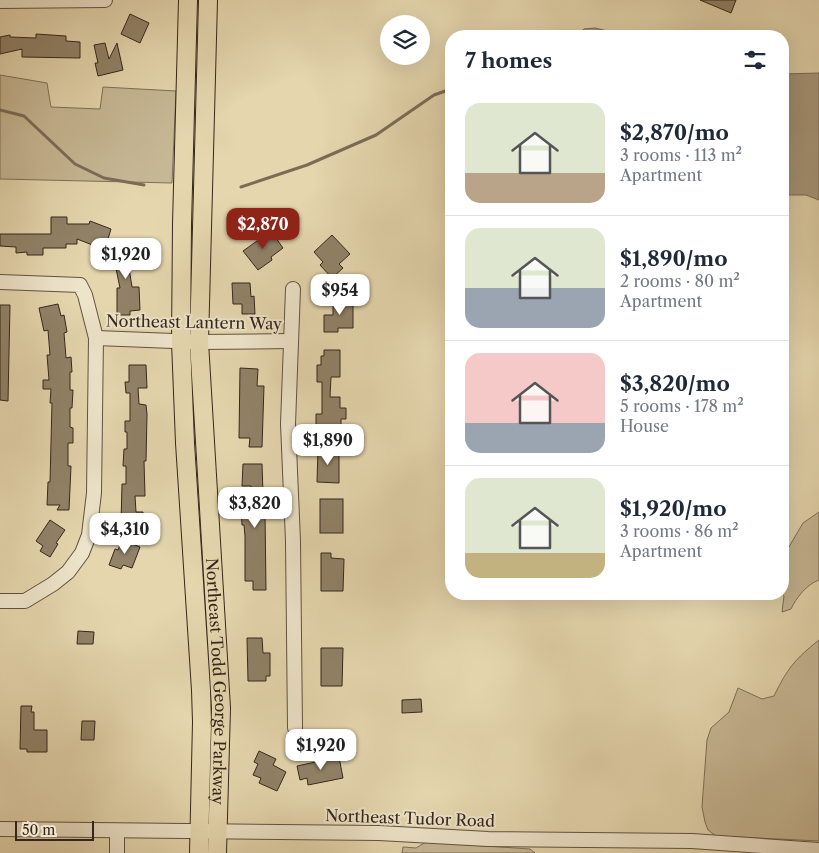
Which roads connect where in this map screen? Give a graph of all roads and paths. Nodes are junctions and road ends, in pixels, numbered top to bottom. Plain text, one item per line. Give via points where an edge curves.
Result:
1 (188, 0) edge
2 (208, 0) edge
3 (0, 1) edge
4 (105, 1) edge
5 (0, 282) edge
6 (293, 289) dead end
7 (96, 338) junction
8 (291, 340) junction
9 (181, 342) junction
10 (199, 342) junction
11 (0, 601) edge
12 (295, 728) dead end
13 (0, 829) edge
14 (117, 831) junction
15 (199, 831) junction
16 (217, 831) junction
17 (819, 850) edge
18 (117, 853) edge
19 (199, 853) edge
20 (217, 853) edge

1 - 9 main road, Northeast Todd George Parkway
2 - 10 main road, Northeast Todd George Parkway
3 - 4 street
5 - 7 street via 80,285
6 - 8 street
7 - 9 street, Northeast Lantern Way
7 - 11 street via 94,493 89,535 82,553 68,572 53,584 25,601
8 - 10 street, Northeast Lantern Way
8 - 12 street via 288,424
9 - 10 street, Northeast Lantern Way
9 - 15 main road, Northeast Todd George Parkway via 201,690
10 - 16 main road, Northeast Todd George Parkway via 220,708
13 - 14 street, Northeast Tudor Road
14 - 15 street, Northeast Tudor Road
14 - 18 street
15 - 16 street, Northeast Tudor Road
15 - 19 main road, Northeast Todd George Parkway
16 - 17 street, Northeast Tudor Road via 692,841
16 - 20 main road, Northeast Todd George Parkway

